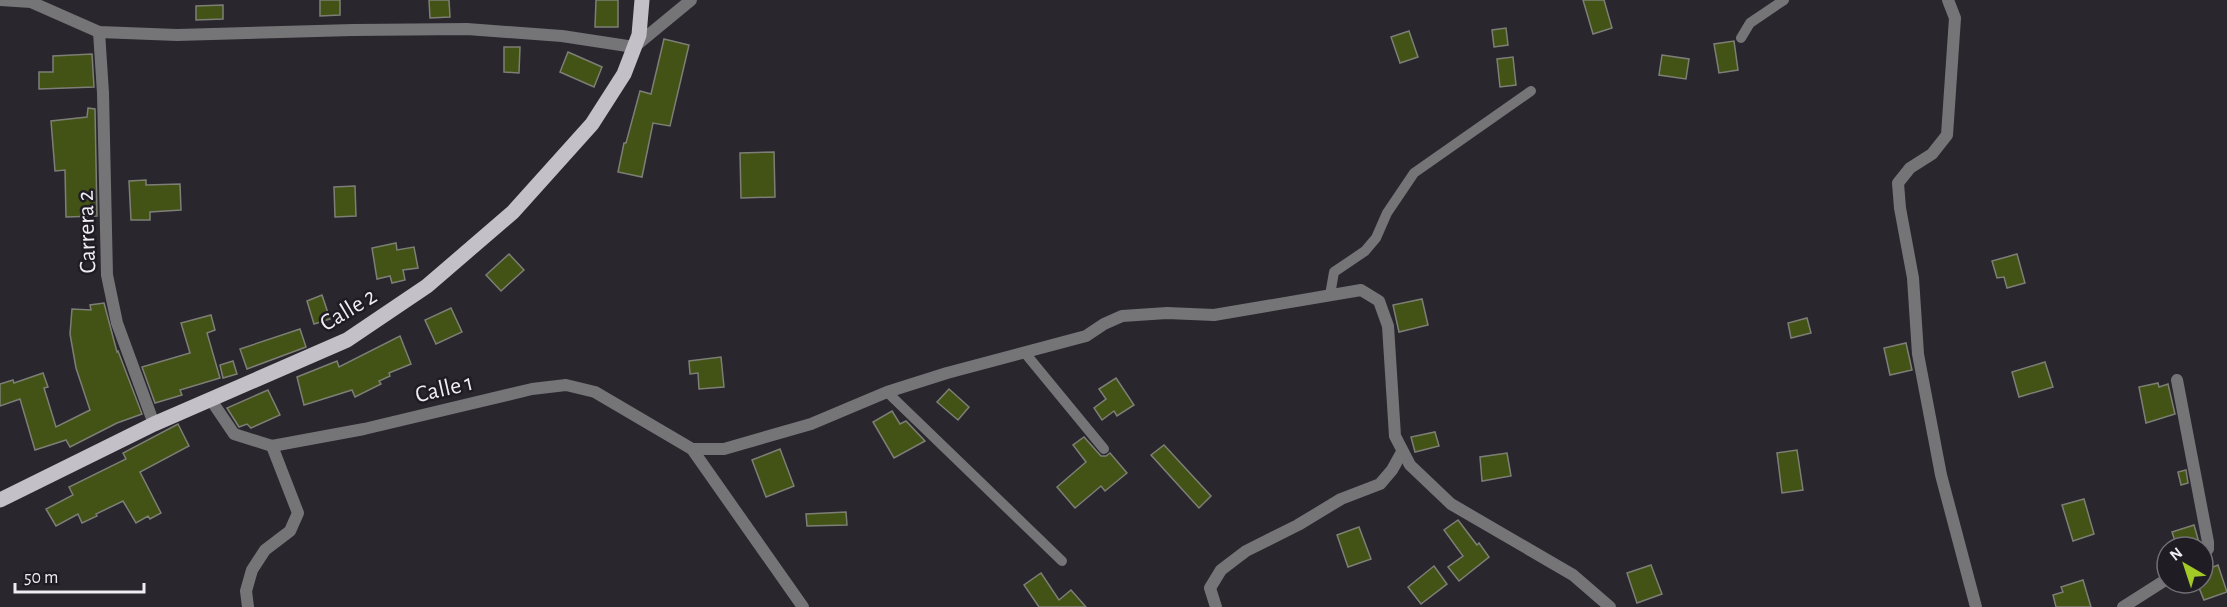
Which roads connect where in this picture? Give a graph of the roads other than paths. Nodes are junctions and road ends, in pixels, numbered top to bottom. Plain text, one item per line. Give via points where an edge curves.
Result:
1 (0, 0) edge
2 (642, 0) edge
3 (691, 0) edge
4 (1784, 0) edge
5 (1948, 0) edge
6 (31, 1) edge
7 (99, 32) junction
8 (1741, 38) dead end
9 (634, 47) junction
10 (1531, 91) dead end
11 (1330, 295) junction
12 (1024, 353) junction
13 (2177, 380) dead end
14 (887, 392) junction
15 (211, 400) junction
16 (154, 424) junction
17 (272, 446) junction
18 (692, 449) junction
19 (1104, 449) dead end
20 (1402, 452) junction
21 (0, 500) edge
22 (2207, 535) edge
23 (1062, 561) dead end
24 (2155, 587) edge
25 (248, 607) edge
26 (803, 607) edge
27 (1216, 607) edge
28 (1610, 607) edge
29 (1976, 607) edge
30 (2123, 607) edge

1 - 6 street
2 - 9 main road, Calle 2
3 - 9 street
4 - 8 lane via 1749,23
5 - 29 street via 1955,18 1947,135 1932,154 1910,168 1898,183 1913,278 1918,354 1941,475
6 - 7 street
7 - 9 street via 177,36 467,29 562,36
7 - 16 street, Carrera 2 via 107,275 117,323
9 - 15 main road, Calle 2 via 624,74 592,124 513,212 427,286 347,340
10 - 11 lane via 1414,173 1387,213 1376,238 1365,251 1334,272
11 - 12 street via 1214,315 1122,316 1086,336
11 - 20 street via 1361,290 1379,301 1388,326 1395,436
12 - 14 street
12 - 19 lane
13 - 22 street
14 - 18 street via 811,424 724,449
14 - 23 lane
15 - 16 main road, Calle 2
15 - 17 street, Calle 1 via 234,434
16 - 21 main road, Calle 2
17 - 18 street, Calle 1 via 364,429 532,389 566,386 595,392
17 - 25 street via 298,513 290,531 265,550 252,570 246,591
18 - 26 street
20 - 27 street via 1380,484 1341,499 1246,550 1221,570 1210,588
20 - 28 street via 1410,465 1451,504 1573,576
24 - 30 street

